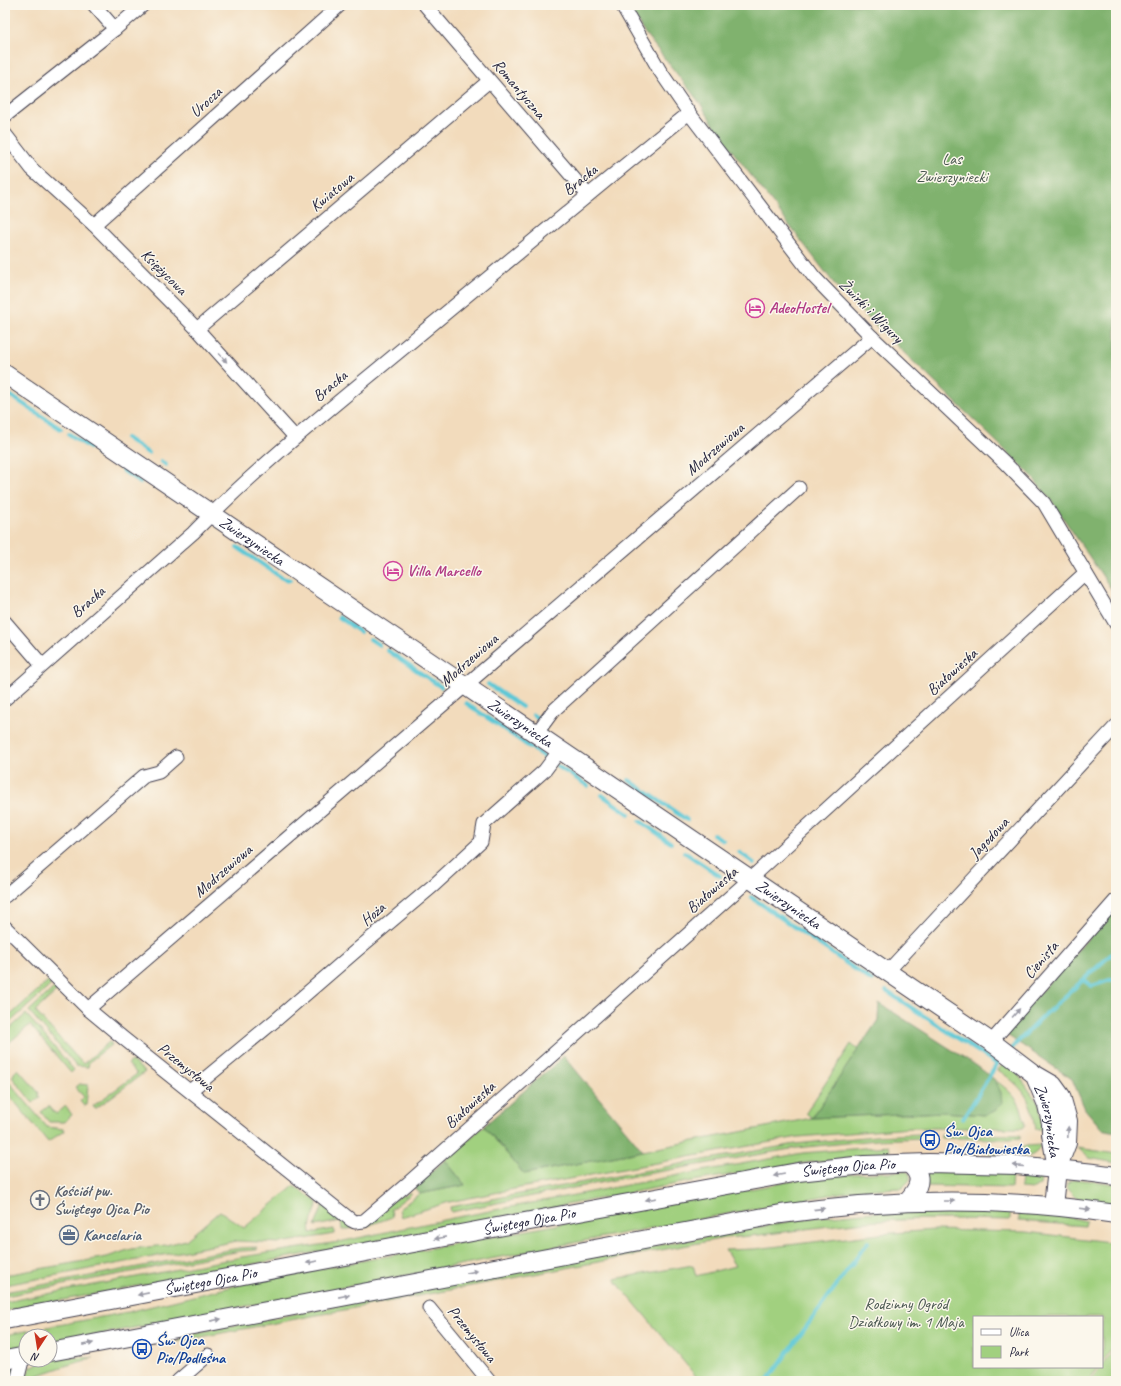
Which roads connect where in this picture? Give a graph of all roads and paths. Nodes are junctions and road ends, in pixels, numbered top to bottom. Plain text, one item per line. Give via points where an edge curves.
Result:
1 (94, 5) edge
2 (143, 5) edge
3 (340, 5) edge
4 (425, 5) edge
5 (622, 5) edge
6 (115, 29) junction
7 (489, 81) junction
8 (689, 113) junction
9 (5, 116) edge
10 (5, 134) edge
11 (588, 195) junction
12 (94, 225) junction
13 (197, 329) junction
14 (872, 337) junction
15 (5, 374) edge
16 (295, 437) junction
17 (799, 488) dead end
18 (212, 514) junction
19 (1085, 573) junction
20 (5, 622) edge
21 (1116, 624) edge
22 (42, 665) junction
23 (465, 686) junction
24 (5, 699) edge
25 (1116, 726) edge
26 (536, 734) junction
27 (560, 750) junction
28 (176, 757) dead end
29 (750, 879) junction
30 (5, 896) edge
31 (1116, 900) edge
32 (5, 927) edge
33 (887, 972) junction
34 (88, 1009) junction
35 (994, 1044) junction
36 (190, 1091) junction
37 (909, 1164) junction
38 (1057, 1169) junction
39 (1116, 1176) edge
40 (906, 1202) junction
41 (1053, 1206) junction
42 (1116, 1214) edge
43 (355, 1222) joint
44 (429, 1308) dead end
45 (5, 1320) edge
46 (58, 1350) edge
47 (208, 1355) dead end
48 (18, 1357) edge
49 (5, 1360) edge
50 (21, 1368) edge
51 (17, 1381) edge
52 (178, 1381) edge
53 (489, 1381) edge

1 - 6 street
2 - 6 street
3 - 12 street, Urocza
4 - 7 street, Romantyczna
5 - 8 street, Żwirki i Wigury via 660,71
6 - 9 street
7 - 11 street, Romantyczna
7 - 13 street, Kwiatowa
8 - 11 street, Bracka
8 - 14 street, Żwirki i Wigury via 814,277
10 - 12 street, Księżycowa via 32,169
11 - 16 street, Bracka
12 - 13 street, Księżycowa
13 -> 16 street, Księżycowa
14 - 19 street, Żwirki i Wigury via 1004,462 1044,504
14 - 23 street, Modrzewiowa
15 - 18 main road, Zwierzyniecka
16 - 18 street, Bracka
17 - 26 street via 553,712
18 - 22 street, Bracka
18 - 23 main road, Zwierzyniecka
19 - 21 street, Żwirki i Wigury
19 - 29 street, Białowieska
20 - 22 street
22 - 24 street, Bracka
23 - 26 main road, Zwierzyniecka
23 - 34 street, Modrzewiowa
25 - 33 street, Jagodowa
26 - 27 main road, Zwierzyniecka
27 - 29 main road, Zwierzyniecka
27 - 36 street, Hoża via 545,770 484,824 481,842 434,885
28 - 30 street via 158,772 128,783
29 - 33 main road, Zwierzyniecka
29 - 43 street, Białowieska via 367,1219
35 -> 31 street, Cienista
32 - 34 street, Przemysłowa
33 - 35 main road, Zwierzyniecka
34 - 36 street, Przemysłowa
35 - 38 main road, Zwierzyniecka via 1053,1085 1061,1096 1068,1121 1067,1143
36 - 43 street, Przemysłowa
38 -> 37 main road, Świętego Ojca Pio via 1017,1165
37 - 40 main road via 915,1168 919,1183 914,1194
37 -> 45 main road, Świętego Ojca Pio via 864,1165 798,1172
38 - 39 main road, Zwierzyniecka
38 - 41 main road, Zwierzyniecka
40 -> 41 main road
46 -> 40 main road via 781,1214 858,1204
41 -> 42 main road
44 - 53 street, Przemysłowa
47 - 52 street
48 - 49 main road
50 - 51 street

